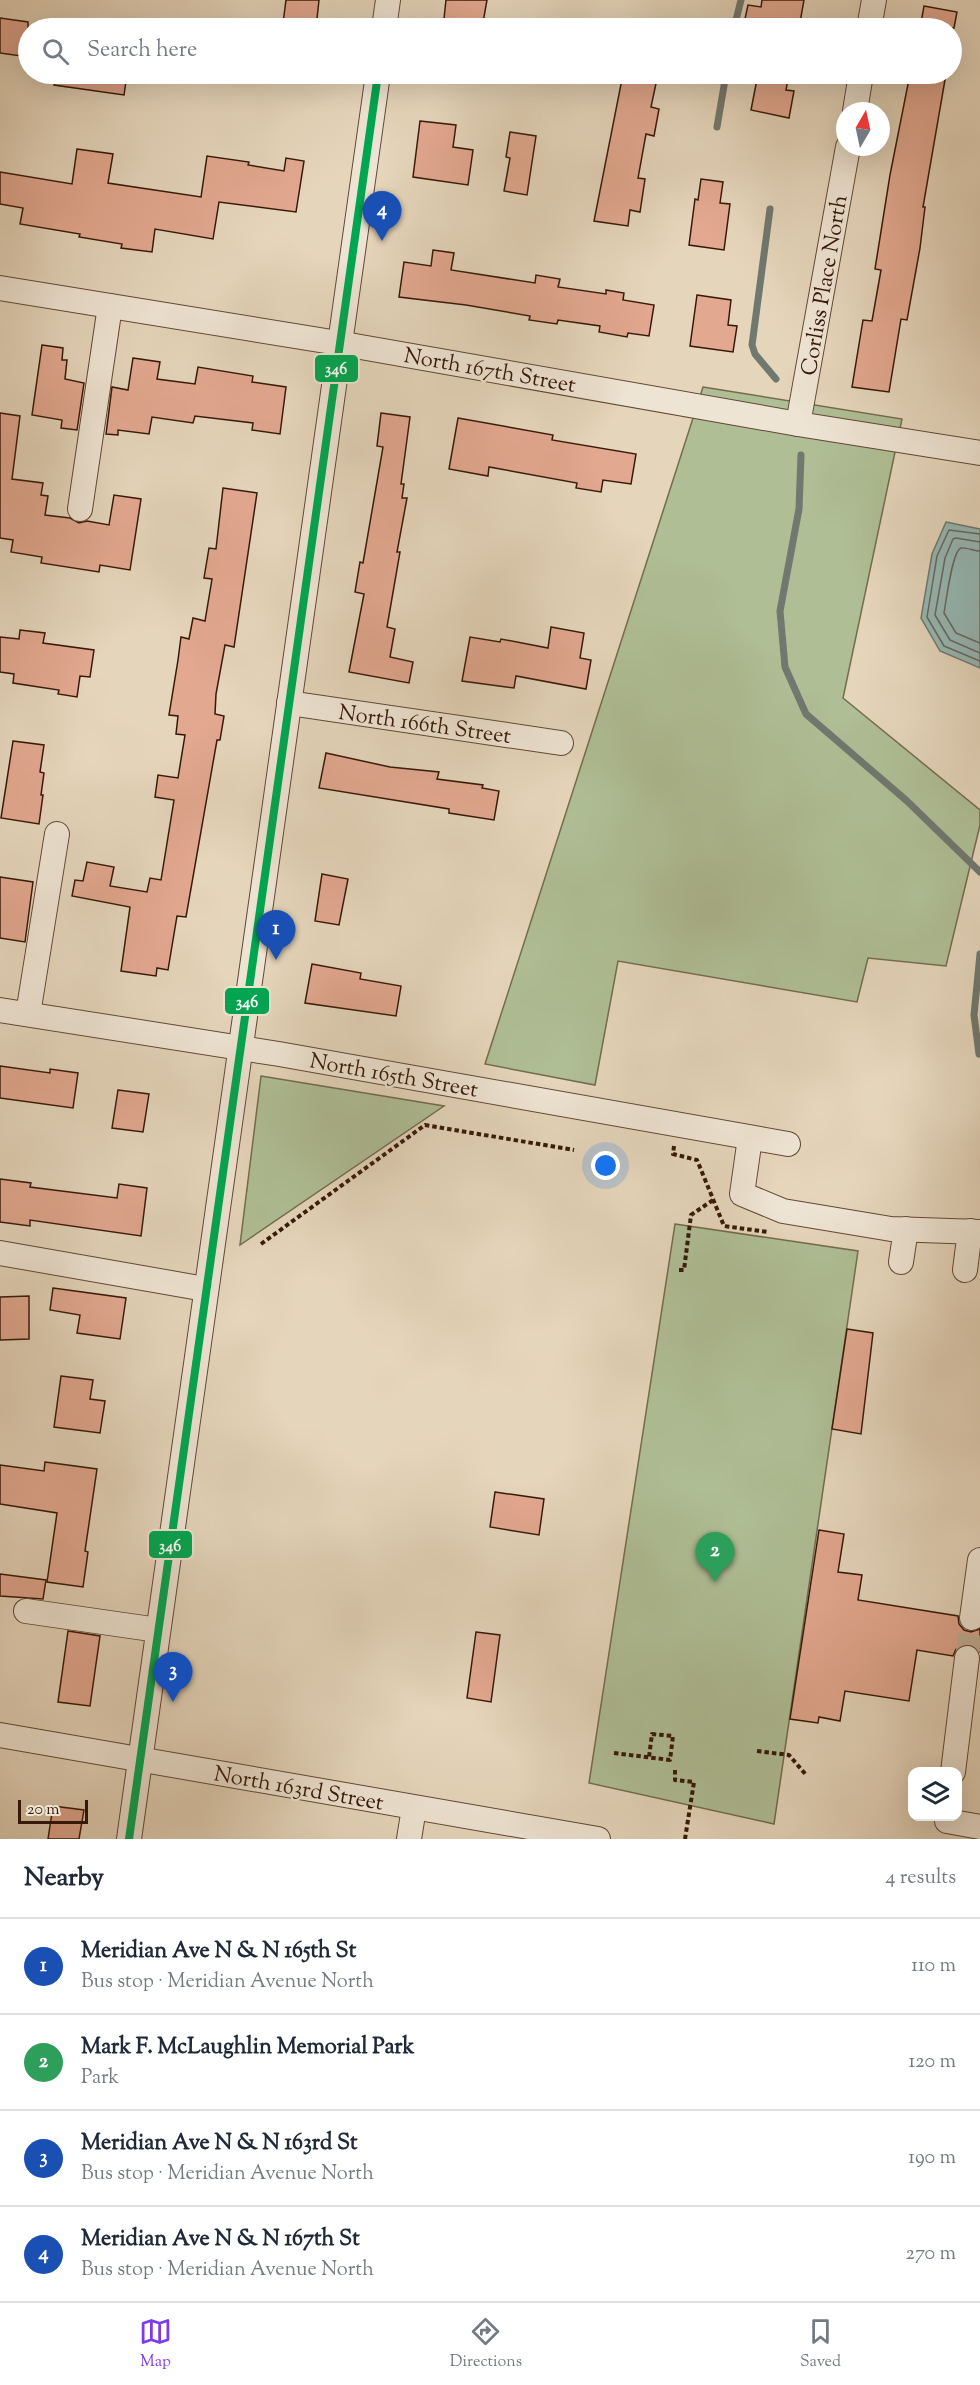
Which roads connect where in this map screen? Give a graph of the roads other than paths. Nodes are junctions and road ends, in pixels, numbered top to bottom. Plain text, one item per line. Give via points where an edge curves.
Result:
1 (388, 0) edge
2 (874, 0) edge
3 (385, 18) edge
4 (871, 18) edge
5 (377, 84) edge
6 (859, 84) edge
7 (856, 102) edge
8 (846, 156) edge
9 (0, 288) edge
10 (110, 306) junction
11 (338, 343) junction
12 (798, 424) junction
13 (980, 453) edge
14 (80, 509) dead end
15 (289, 703) junction
16 (561, 743) dead end
17 (57, 834) dead end
18 (0, 1010) edge
19 (28, 1014) junction
20 (239, 1047) junction
21 (750, 1138) junction
22 (788, 1144) dead end
23 (906, 1229) junction
24 (975, 1232) edge
25 (0, 1253) edge
26 (901, 1262) dead end
27 (965, 1270) dead end
28 (206, 1289) junction
29 (980, 1560) edge
30 (26, 1611) dead end
31 (972, 1618) tunnel mouth
32 (158, 1630) junction
33 (967, 1658) tunnel mouth
34 (0, 1735) edge
35 (141, 1758) junction
36 (954, 1767) edge
37 (414, 1808) junction
38 (947, 1821) edge
39 (980, 1827) edge
40 (129, 1839) edge
41 (409, 1839) edge
42 (598, 1839) edge

1 - 3 street
2 - 4 street
5 - 11 street
6 - 7 street
8 - 12 street, Corliss Place North
9 - 10 street, North 167th Street
10 - 11 street, North 167th Street
10 - 14 street
11 - 12 street, North 167th Street
11 - 15 street
12 - 13 street, North 167th Street
15 - 16 street, North 166th Street
15 - 20 street
17 - 19 street
18 - 19 street, North 165th Street
19 - 20 street, North 165th Street
20 - 21 street, North 165th Street
20 - 28 street
21 - 22 street, North 165th Street
21 - 23 street via 742,1194 783,1211
23 - 24 street
23 - 26 street
24 - 27 street
25 - 28 street
28 - 32 street
29 - 31 street
30 - 32 street
32 - 35 street
33 - 36 street
34 - 35 street, North 163rd Street
35 - 37 street, North 163rd Street
35 - 40 street
37 - 41 street
37 - 42 street, North 163rd Street
38 - 39 street

